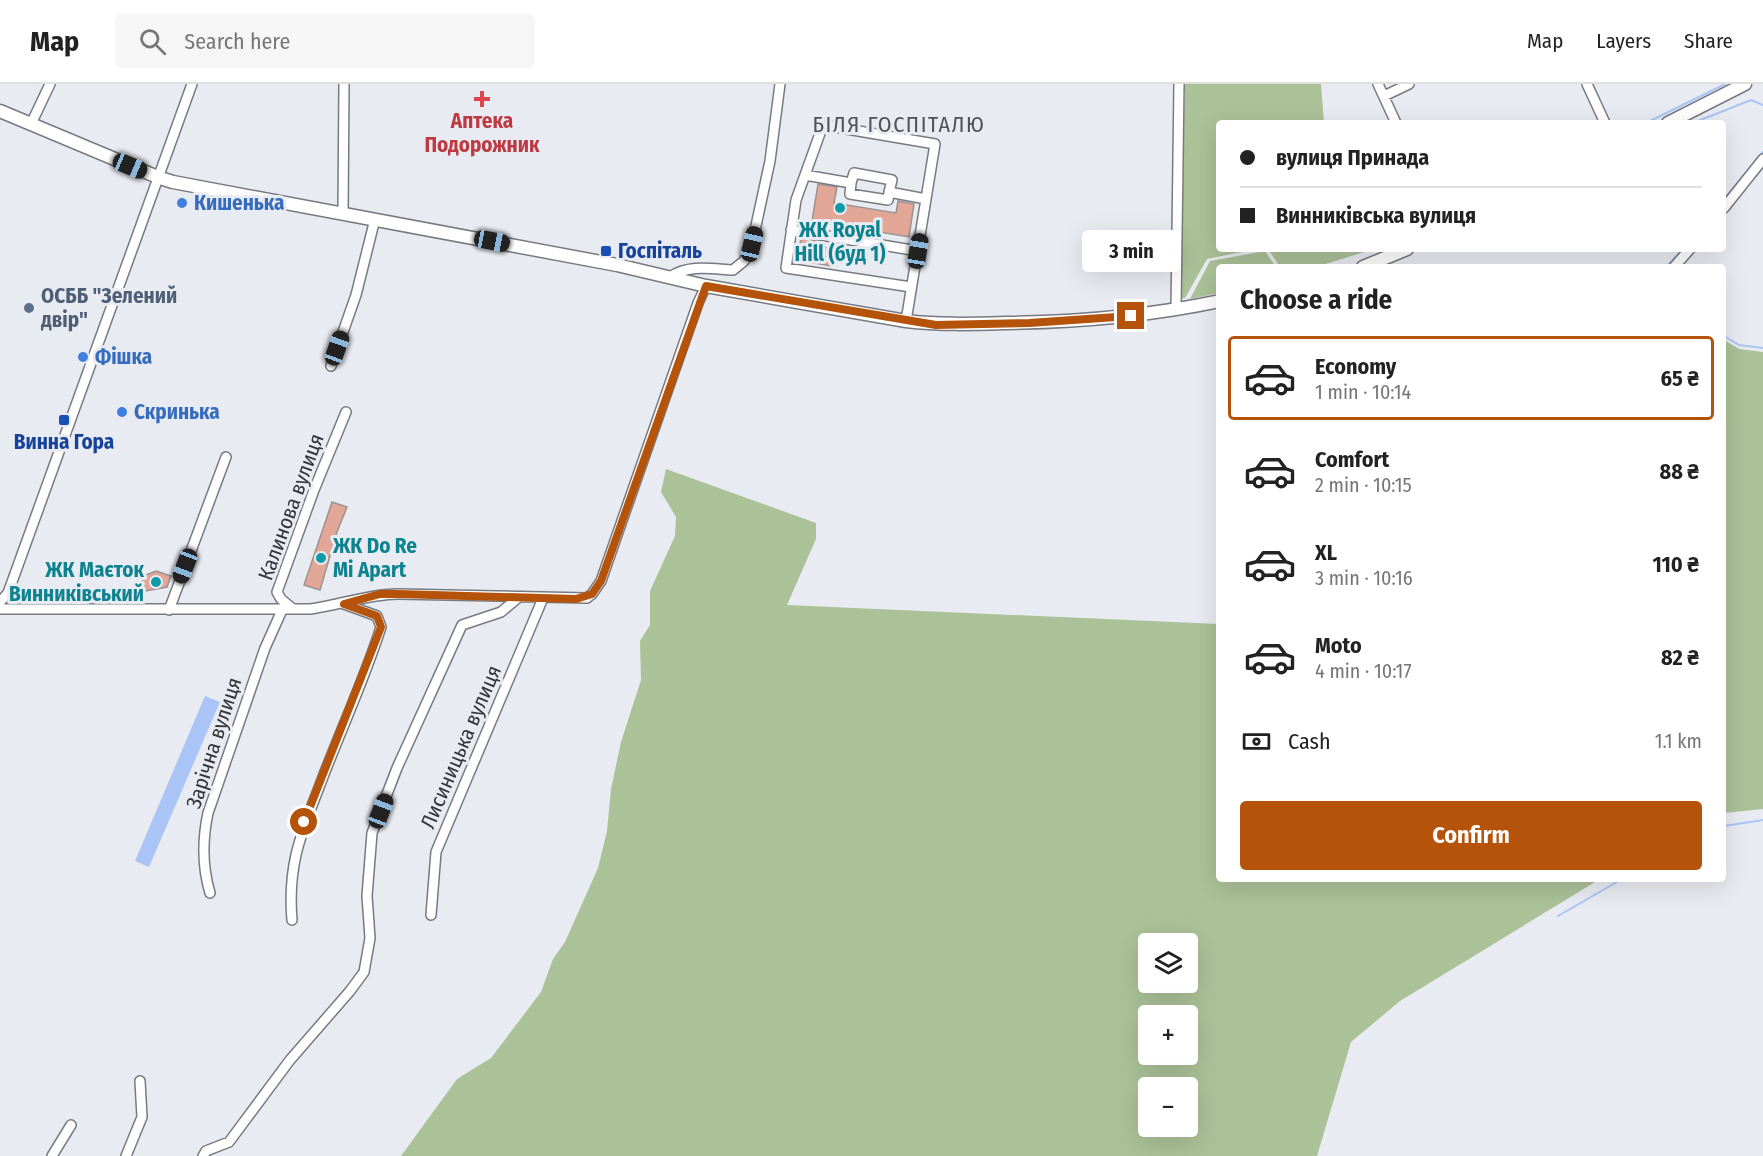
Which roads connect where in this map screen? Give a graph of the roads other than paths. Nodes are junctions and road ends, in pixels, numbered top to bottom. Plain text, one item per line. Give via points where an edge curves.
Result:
1 (50, 84) edge
2 (192, 84) edge
3 (344, 84) edge
4 (780, 84) edge
5 (1179, 84) edge
6 (1378, 84) edge
7 (1409, 84) edge
8 (1587, 84) edge
9 (1745, 84) edge
10 (1384, 96) junction
11 (0, 111) edge
12 (1395, 120) edge
13 (1604, 120) edge
14 (1674, 120) edge
15 (31, 124) junction
16 (1763, 159) edge
17 (805, 175) junction
18 (160, 178) junction
19 (852, 183) junction
20 (890, 192) junction
21 (926, 199) junction
22 (1726, 205) edge
23 (343, 214) junction
24 (375, 219) junction
25 (791, 230) junction
26 (918, 251) junction
27 (1400, 252) edge
28 (1687, 252) edge
29 (1370, 264) edge
30 (1677, 264) edge
31 (667, 276) junction
32 (706, 286) junction
33 (911, 287) junction
34 (1216, 302) edge
35 (1176, 310) junction
36 (906, 321) junction
37 (331, 366) dead end
38 (346, 412) dead end
39 (226, 457) dead end
40 (519, 597) junction
41 (543, 598) junction
42 (0, 602) edge
43 (344, 604) junction
44 (283, 608) junction
45 (0, 609) edge
46 (293, 609) junction
47 (168, 610) junction
48 (210, 893) dead end
49 (431, 915) dead end
50 (292, 920) dead end
51 (140, 1081) dead end
52 (71, 1125) dead end
53 (52, 1156) edge
54 (126, 1156) edge
55 (203, 1156) edge

1 - 15 street
2 - 18 street
3 - 23 street
4 - 31 street via 770,160 752,244 744,261 733,270 693,268
5 - 35 street
6 - 10 street
7 - 10 street
8 - 13 street
9 - 14 main road
10 - 12 street
11 - 15 main road
15 - 18 main road
16 - 22 street
17 - 19 street
17 - 21 street via 823,125 935,144
17 - 25 street
18 - 23 main road
18 - 42 street via 8,593
19 - 20 street via 850,194 888,201
19 - 20 street via 854,173 892,180
20 - 21 street
21 - 26 street
23 - 24 main road
24 - 31 main road
24 - 37 street via 356,295
25 - 26 street
25 - 33 street via 786,268
26 - 33 street
27 - 29 main road
28 - 30 street
31 - 32 main road
32 - 36 main road
32 - 41 street via 597,588 586,598
33 - 36 street
34 - 35 main road
35 - 36 main road via 1111,319 1029,323 936,325
38 - 46 street, Калинова вулиця via 277,592
39 - 47 street
40 - 41 street
40 - 43 street via 380,594
40 - 55 street via 501,612 462,625 397,768 372,833 370,938 364,972 290,1060 234,1136
41 - 49 street, Лисиницька вулиця via 436,852
43 - 46 street
43 - 50 street via 377,616 381,627 296,848 291,879
44 - 46 street
44 - 47 street
44 - 48 street, Зарічна вулиця via 265,648 208,813 203,854
45 - 47 street
51 - 54 street via 142,1117
52 - 53 street

